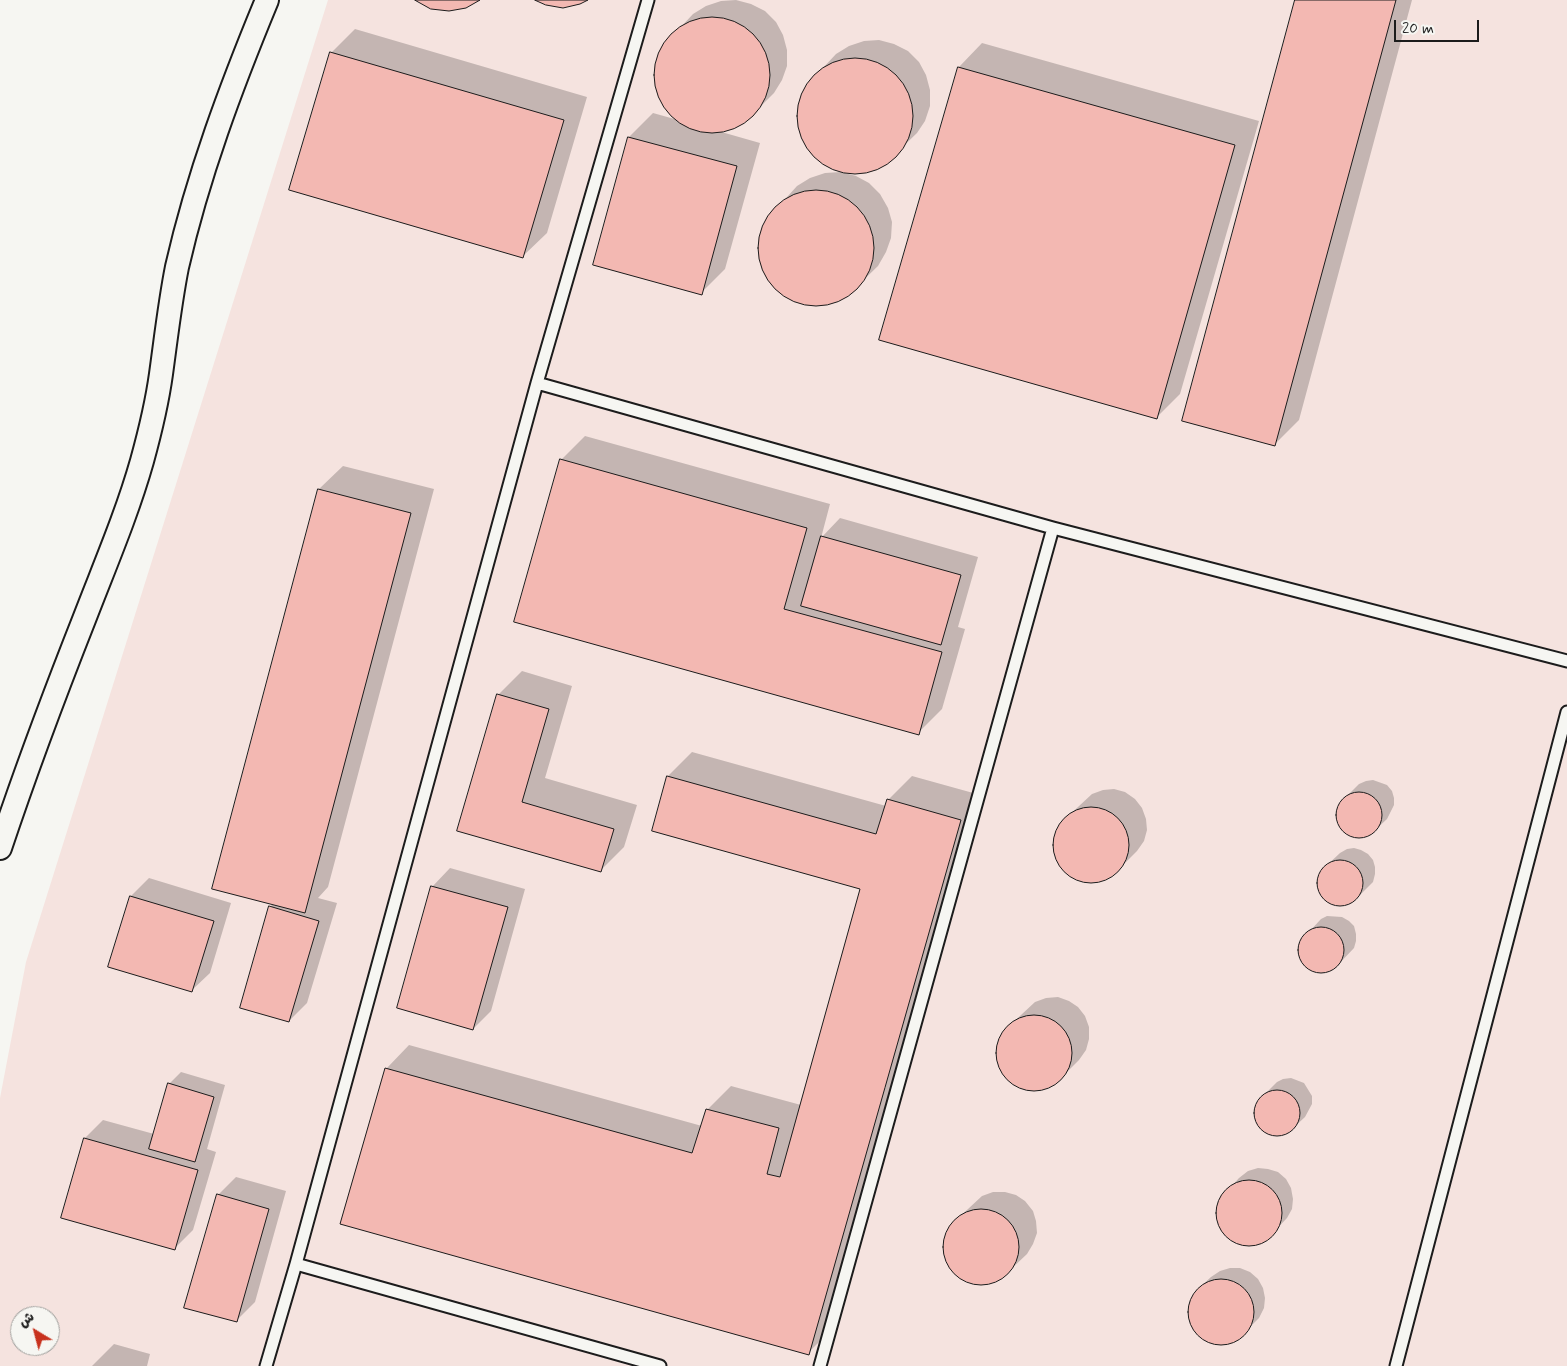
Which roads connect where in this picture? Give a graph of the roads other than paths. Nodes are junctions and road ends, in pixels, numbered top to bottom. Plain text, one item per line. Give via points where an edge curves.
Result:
1 (266, 0) edge
2 (648, 0) edge
3 (537, 383) junction
4 (1053, 528) junction
5 (1567, 661) edge
6 (1567, 712) edge
7 (0, 848) edge
8 (296, 1264) junction
9 (266, 1366) edge
10 (660, 1366) edge
11 (820, 1366) edge
12 (1396, 1366) edge

1 - 7 street via 213,141 189,217 170,305 152,419 128,505 41,730
2 - 3 lane
3 - 4 lane
3 - 8 lane
4 - 5 lane
4 - 11 lane
6 - 12 lane
8 - 9 lane
8 - 10 lane

